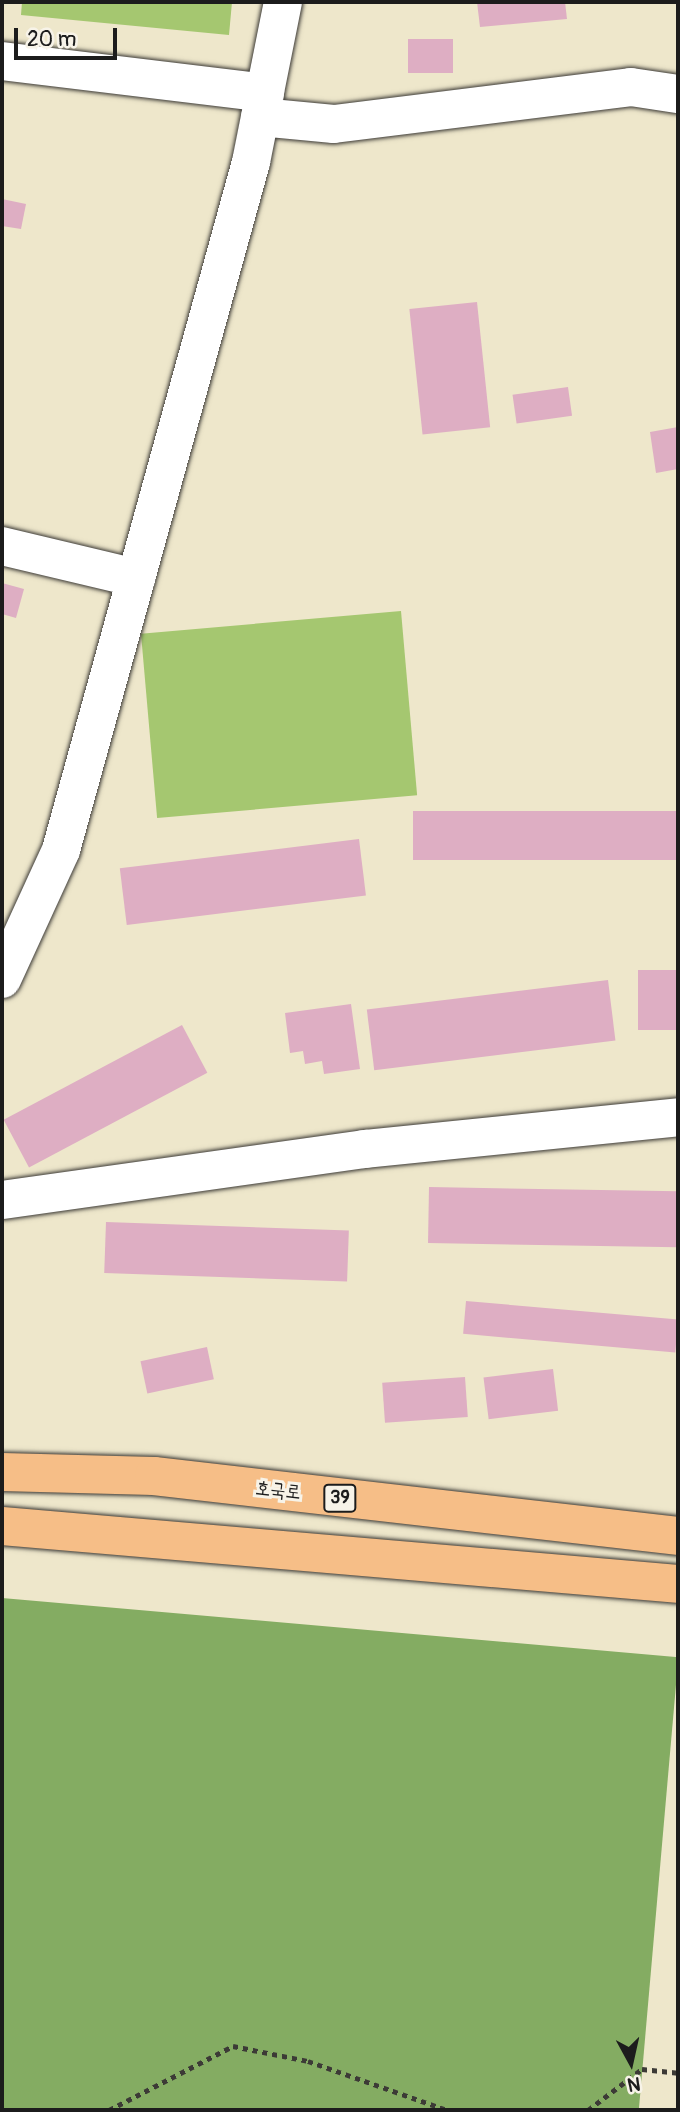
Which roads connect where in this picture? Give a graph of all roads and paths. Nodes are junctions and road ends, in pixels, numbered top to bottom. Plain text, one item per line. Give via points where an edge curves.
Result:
1 (283, 2) edge
2 (2, 61) edge
3 (678, 94) edge
4 (262, 105) junction
5 (2, 546) edge
6 (136, 578) junction
7 (2, 980) edge
8 (678, 1117) edge
9 (2, 1200) edge
10 (2, 1472) edge
11 (2, 1526) edge
12 (678, 1536) edge
13 (678, 1584) edge
14 (678, 2073) edge
15 (109, 2110) edge
16 (447, 2110) edge
17 (588, 2110) edge

1 - 4 lane
2 - 4 lane
3 - 4 lane via 631,87 334,124
4 - 6 lane
5 - 6 lane
6 - 7 lane via 61,850
8 - 9 lane via 365,1149
10 - 12 main road, 호국로 / 39 via 154,1476
11 - 13 main road
14 - 17 path via 642,2069
15 - 16 path via 233,2046 308,2061

